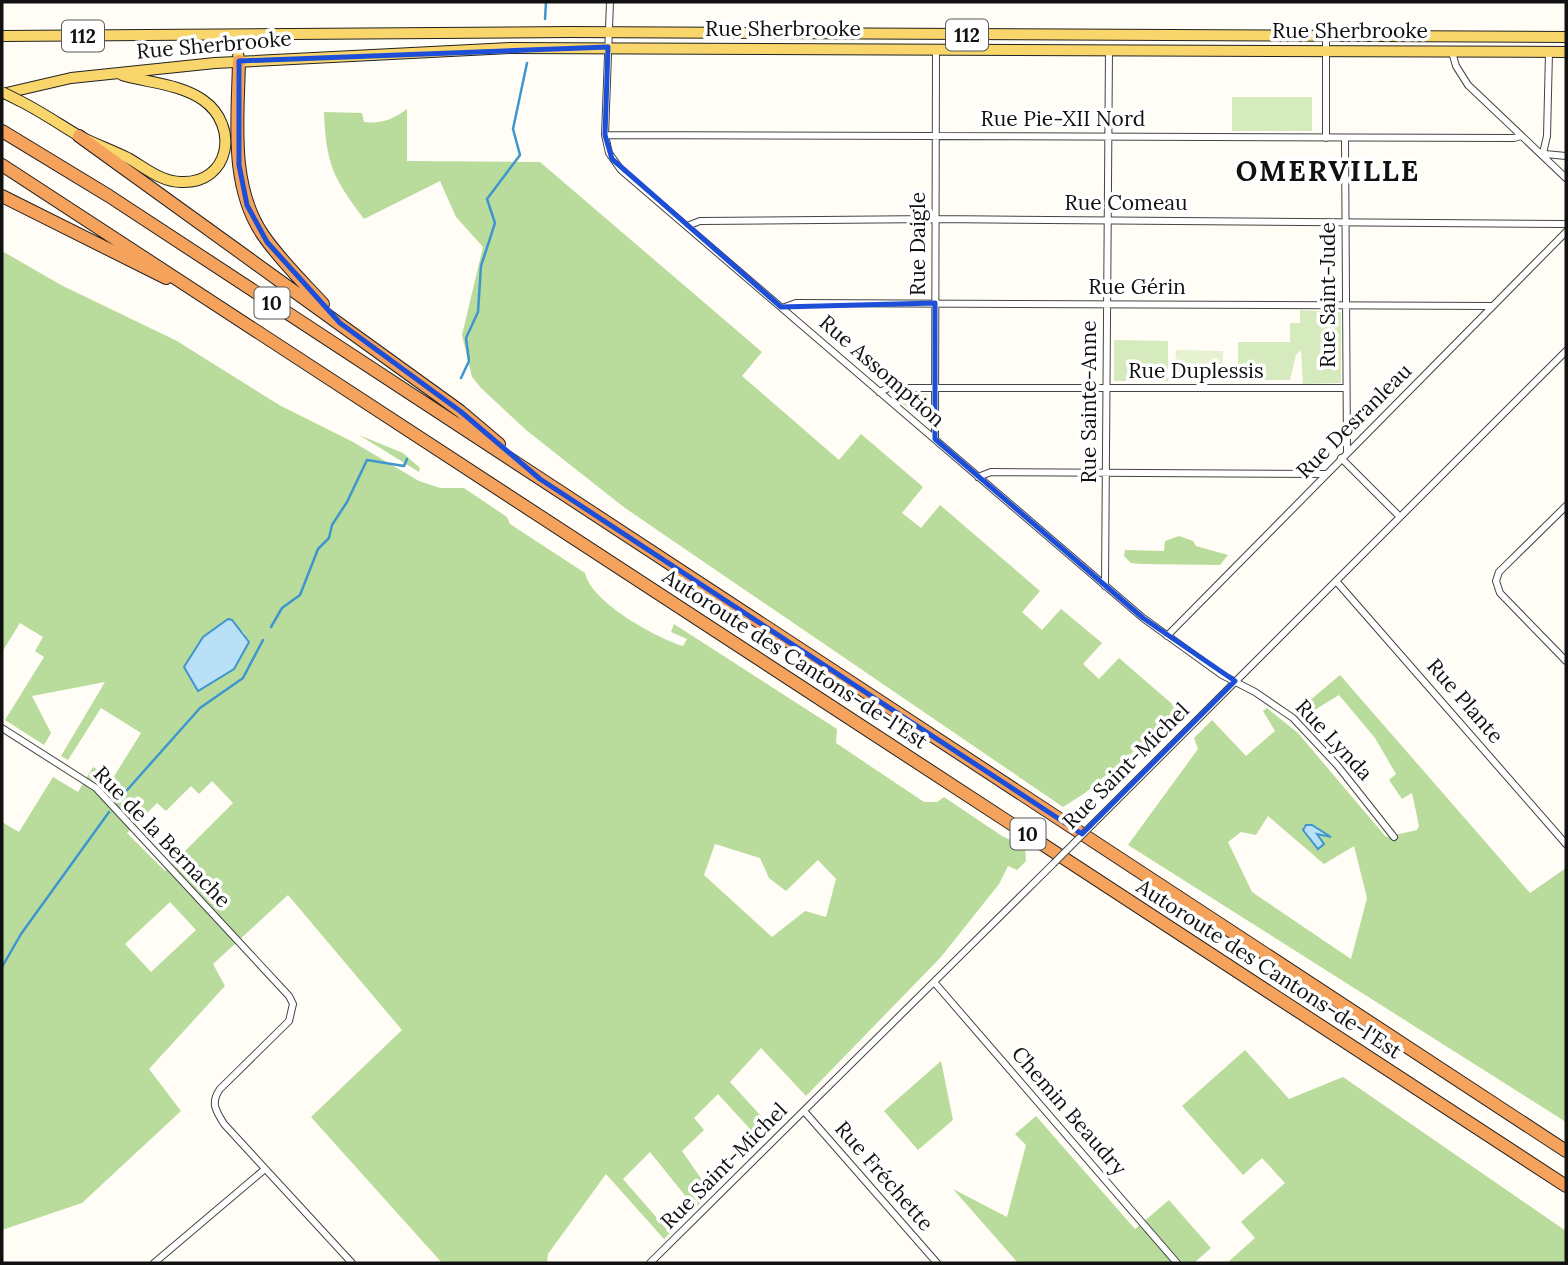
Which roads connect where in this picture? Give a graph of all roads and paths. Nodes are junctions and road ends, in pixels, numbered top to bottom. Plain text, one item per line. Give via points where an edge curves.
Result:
1 (610, 2) edge
2 (609, 33) junction
3 (236, 35) junction
4 (326, 35) junction
5 (2, 36) edge
6 (1326, 36) junction
7 (1566, 37) edge
8 (608, 47) junction
9 (936, 49) junction
10 (1109, 50) junction
11 (1326, 50) junction
12 (1452, 51) junction
13 (1549, 52) junction
14 (1566, 52) edge
15 (326, 56) junction
16 (239, 61) junction
17 (116, 73) junction
18 (2, 93) edge
19 (2, 131) edge
20 (79, 135) junction
21 (605, 135) junction
22 (936, 136) junction
23 (1521, 136) junction
24 (1108, 137) junction
25 (1326, 138) junction
26 (1345, 138) junction
27 (1543, 153) junction
28 (1566, 156) edge
29 (2, 165) edge
30 (1566, 178) edge
31 (2, 196) edge
32 (936, 219) junction
33 (1108, 221) junction
34 (1346, 222) junction
35 (1566, 224) edge
36 (687, 226) junction
37 (1566, 232) edge
38 (935, 303) junction
39 (1107, 304) junction
40 (1346, 305) junction
41 (1492, 306) junction
42 (782, 308) junction
43 (225, 309) junction
44 (340, 323) junction
45 (1566, 351) edge
46 (1346, 387) junction
47 (935, 388) junction
48 (1105, 389) junction
49 (879, 392) junction
50 (935, 439) junction
51 (1344, 456) junction
52 (1106, 472) junction
53 (1326, 474) junction
54 (978, 477) junction
55 (540, 479) junction
56 (1566, 506) edge
57 (1400, 517) junction
58 (1336, 581) junction
59 (1105, 586) junction
60 (1167, 636) junction
61 (1565, 657) edge
62 (1235, 681) junction
63 (2, 728) edge
64 (1394, 837) dead end
65 (1566, 844) edge
66 (934, 982) junction
67 (804, 1111) junction
68 (1566, 1151) edge
69 (265, 1169) junction
70 (1566, 1186) edge
71 (153, 1263) edge
72 (352, 1263) edge
73 (650, 1263) edge
74 (937, 1263) edge
75 (1177, 1263) edge

1 - 2 street, Rue Assomption
2 - 4 main road, Rue Sherbrooke / 112
2 - 6 main road, Rue Sherbrooke / 112
2 - 8 street, Rue Assomption
3 - 4 main road, Rue Sherbrooke / 112
3 - 5 main road, Rue Sherbrooke / 112
3 - 16 main road
4 - 15 main road
6 - 7 main road, Rue Sherbrooke / 112
6 - 11 street
8 - 9 main road, Rue Sherbrooke / 112
8 - 15 main road, Rue Sherbrooke / 112
8 - 21 street, Rue Assomption
9 - 10 main road, Rue Sherbrooke / 112
9 - 22 street, Rue Daigle
10 - 11 main road, Rue Sherbrooke / 112
10 - 24 street, Rue Sainte-Anne
11 - 12 main road, Rue Sherbrooke / 112
11 - 25 street
12 - 13 main road, Rue Sherbrooke / 112
12 - 23 street via 1465,82
13 - 14 main road, Rue Sherbrooke / 112
13 - 27 street
15 - 16 main road, Rue Sherbrooke / 112
16 - 17 main road, Rue Sherbrooke / 112
16 - 44 highway via 239,165 247,205 272,248
17 - 18 main road, Rue Sherbrooke / 112
17 - 20 main road via 175,87 207,103 225,130 221,160 202,178 175,182
18 - 20 main road, bridge
19 - 55 highway, Autoroute des Cantons-de-l'Est / 10 via 109,196
20 - 44 highway
21 - 22 street, Rue Pie-XII Nord
21 - 36 street, Rue Assomption via 609,153 621,170
22 - 24 street, Rue Pie-XII Nord
22 - 32 street, Rue Daigle
23 - 26 street, Rue Pie-XII Nord
23 - 27 street
24 - 25 street, Rue Pie-XII Nord
24 - 33 street, Rue Sainte-Anne
25 - 26 street, Rue Pie-XII Nord
26 - 34 street, Rue Saint-Jude
27 - 28 street
27 - 30 street
29 - 43 highway, Autoroute des Cantons-de-l'Est / 10
31 - 43 highway
32 - 33 street, Rue Comeau
32 - 36 street, Rue Comeau via 700,221
32 - 38 street, Rue Daigle
33 - 34 street, Rue Comeau
33 - 39 street, Rue Sainte-Anne
34 - 35 street, Rue Comeau
34 - 40 street, Rue Saint-Jude
36 - 42 street, Rue Assomption
37 - 41 street, Rue Desranleau
38 - 39 street, Rue Gérin
38 - 42 street, Rue Gérin via 796,303
38 - 47 street, Rue Daigle
39 - 40 street, Rue Gérin
39 - 48 street, Rue Sainte-Anne
40 - 41 street, Rue Gérin
40 - 46 street, Rue Saint-Jude
41 - 51 street, Rue Desranleau
42 - 49 street, Rue Assomption
43 - 70 highway, Autoroute des Cantons-de-l'Est / 10
44 - 55 highway via 460,411
45 - 57 street, Rue Saint-Michel
46 - 48 street, Rue Duplessis
46 - 51 street, Rue Saint-Jude
47 - 48 street, Rue Duplessis
47 - 49 street, Rue Duplessis
47 - 50 street, Rue Daigle
48 - 52 street, Rue Sainte-Anne
49 - 50 street, Rue Assomption
50 - 54 street, Rue Assomption
51 - 53 street, Rue Desranleau
51 - 57 street
52 - 53 street
52 - 54 street via 991,472
52 - 59 street, Rue Sainte-Anne
53 - 60 street, Rue Desranleau
54 - 59 street, Rue Assomption
55 - 68 highway, Autoroute des Cantons-de-l'Est / 10
56 - 61 street via 1499,572 1496,581 1500,593
57 - 58 street, Rue Saint-Michel
58 - 62 street, Rue Saint-Michel
58 - 65 street, Rue Plante
59 - 60 street, Rue Assomption
60 - 62 street, Rue Assomption
62 - 64 street, Rue Lynda via 1303,728
62 - 66 street, Rue Saint-Michel, bridge
63 - 69 street, Rue de la Bernache via 96,788 283,987 293,1004 289,1021 214,1097 224,1124
66 - 67 street, Rue Saint-Michel
66 - 75 street, Chemin Beaudry
67 - 73 street, Rue Saint-Michel
67 - 74 street, Rue Fréchette
69 - 71 street
69 - 72 street

